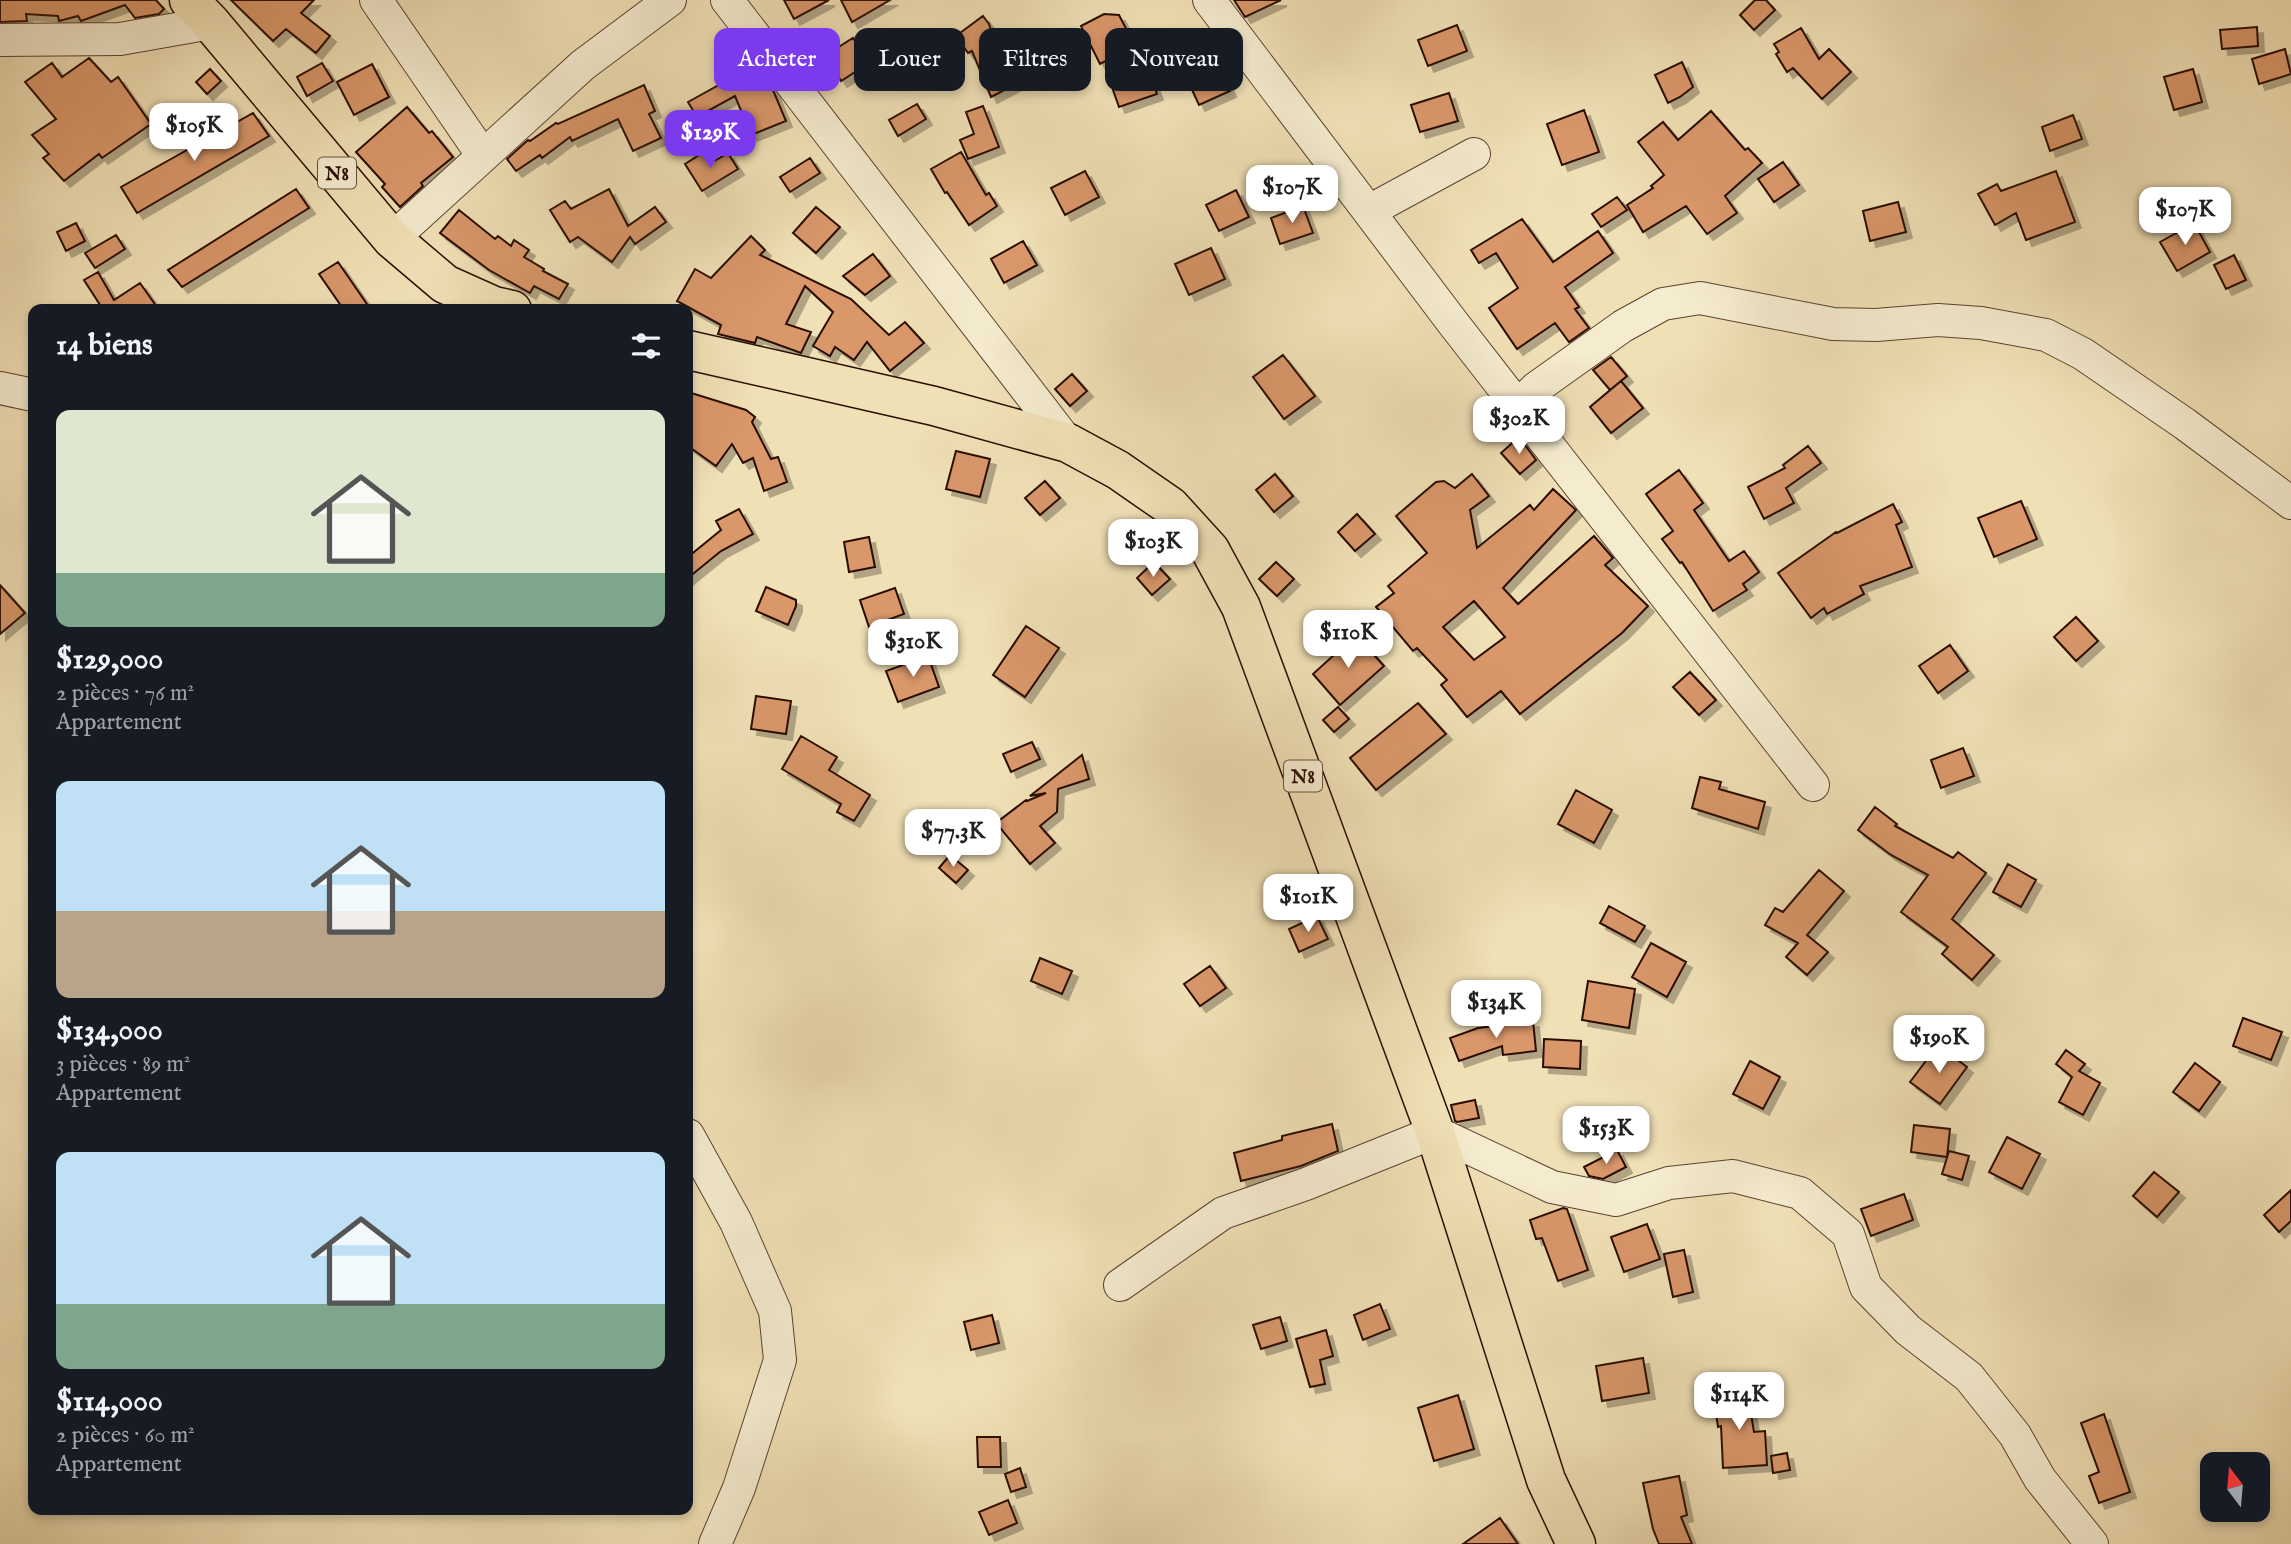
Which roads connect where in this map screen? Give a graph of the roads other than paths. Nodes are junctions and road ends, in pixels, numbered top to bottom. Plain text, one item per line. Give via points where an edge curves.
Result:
1 (376, 0) edge
2 (670, 0) edge
3 (727, 0) edge
4 (1209, 0) edge
5 (200, 11) edge
6 (0, 40) edge
7 (1474, 154) dead end
8 (483, 156) junction
9 (1369, 211) junction
10 (393, 239) junction
11 (445, 297) edge
12 (483, 304) edge
13 (693, 351) edge
14 (0, 388) edge
15 (28, 394) edge
16 (1518, 406) junction
17 (1068, 443) junction
18 (2291, 503) edge
19 (1813, 785) dead end
20 (1435, 1132) junction
21 (693, 1144) edge
22 (1120, 1285) dead end
23 (715, 1544) edge
24 (1576, 1544) edge
25 (2092, 1544) edge

1 - 8 street
2 - 8 street via 583,65
3 - 17 street
4 - 9 street
5 - 6 street via 120,39
5 - 10 main road, N8
7 - 9 street
8 - 10 street
9 - 16 street
10 - 11 main road, N8
11 - 12 main road, N8
13 - 17 main road, N8 via 934,406
14 - 15 street
16 - 18 street via 1623,326 1663,304 1700,298 1833,324 1981,323 2046,335 2083,354
16 - 19 street
17 - 20 main road, N8 via 1170,506 1210,550 1241,607
20 - 22 street via 1223,1213
20 - 24 main road, N8 via 1546,1480
20 - 25 street via 1552,1187 1616,1200 1669,1183 1733,1176 1800,1192 1848,1234 1866,1287 1908,1330 1969,1377
21 - 23 street via 736,1222 775,1311 780,1360 739,1488

